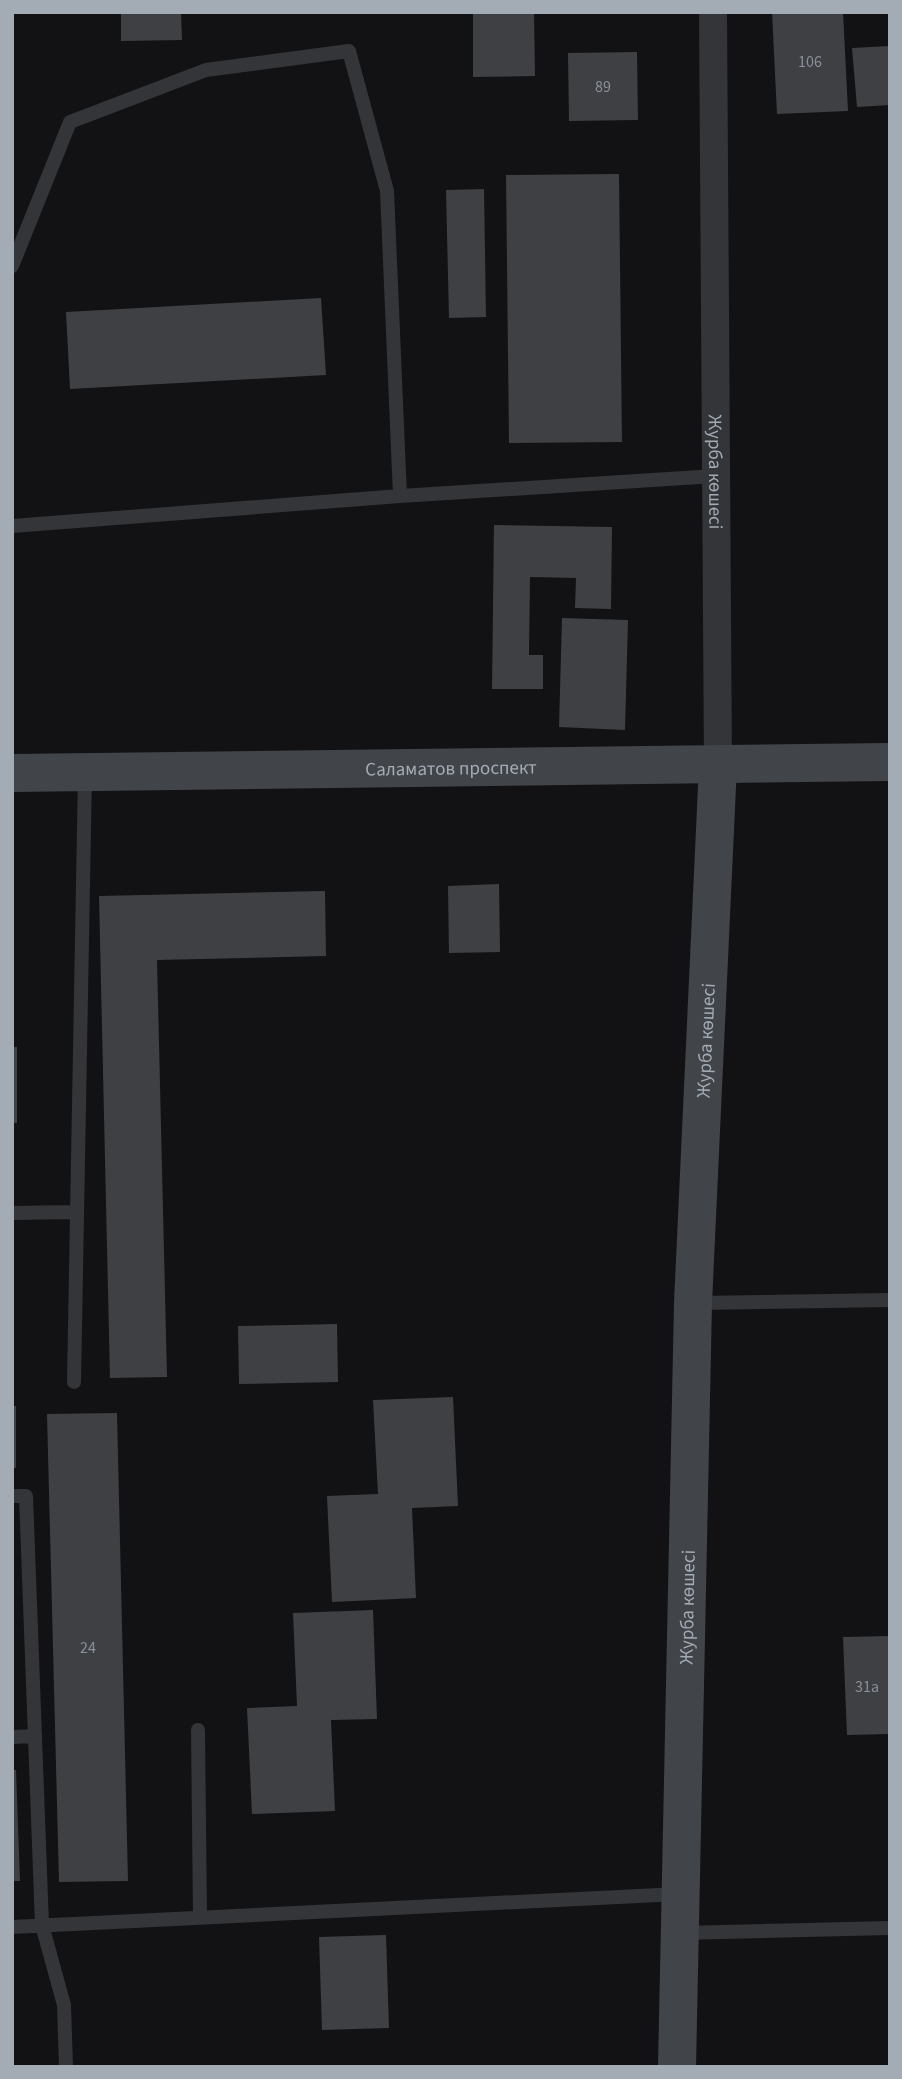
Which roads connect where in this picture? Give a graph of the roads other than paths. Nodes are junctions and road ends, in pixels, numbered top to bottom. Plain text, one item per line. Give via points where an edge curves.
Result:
1 (713, 12) edge
2 (12, 266) edge
3 (715, 476) junction
4 (400, 496) junction
5 (12, 526) edge
6 (890, 762) edge
7 (718, 765) junction
8 (86, 772) junction
9 (12, 773) edge
10 (77, 1212) junction
11 (12, 1213) edge
12 (890, 1300) edge
13 (693, 1303) junction
14 (74, 1382) dead end
15 (12, 1496) edge
16 (198, 1730) dead end
17 (35, 1736) junction
18 (12, 1737) edge
19 (680, 1894) junction
20 (200, 1917) junction
21 (42, 1925) junction
22 (12, 1927) edge
23 (890, 1928) edge
24 (679, 1933) junction
25 (66, 2067) edge
26 (677, 2067) edge

1 - 3 street, Журба көшесі
2 - 4 lane via 71,122 206,70 349,51 387,191
3 - 4 lane
3 - 7 street, Журба көшесі
4 - 5 lane
6 - 7 street, Саламатов проспект
7 - 8 street, Саламатов проспект
7 - 13 street, Журба көшесі
8 - 9 street, Саламатов проспект
8 - 10 lane
10 - 11 lane
10 - 14 lane
12 - 13 lane
13 - 19 street, Журба көшесі
15 - 17 lane via 26,1496
16 - 20 lane
17 - 18 lane
17 - 21 lane
19 - 20 lane
19 - 24 street, Журба көшесі
20 - 21 lane
21 - 22 lane
21 - 25 lane via 64,2005
23 - 24 lane
24 - 26 street, Журба көшесі

